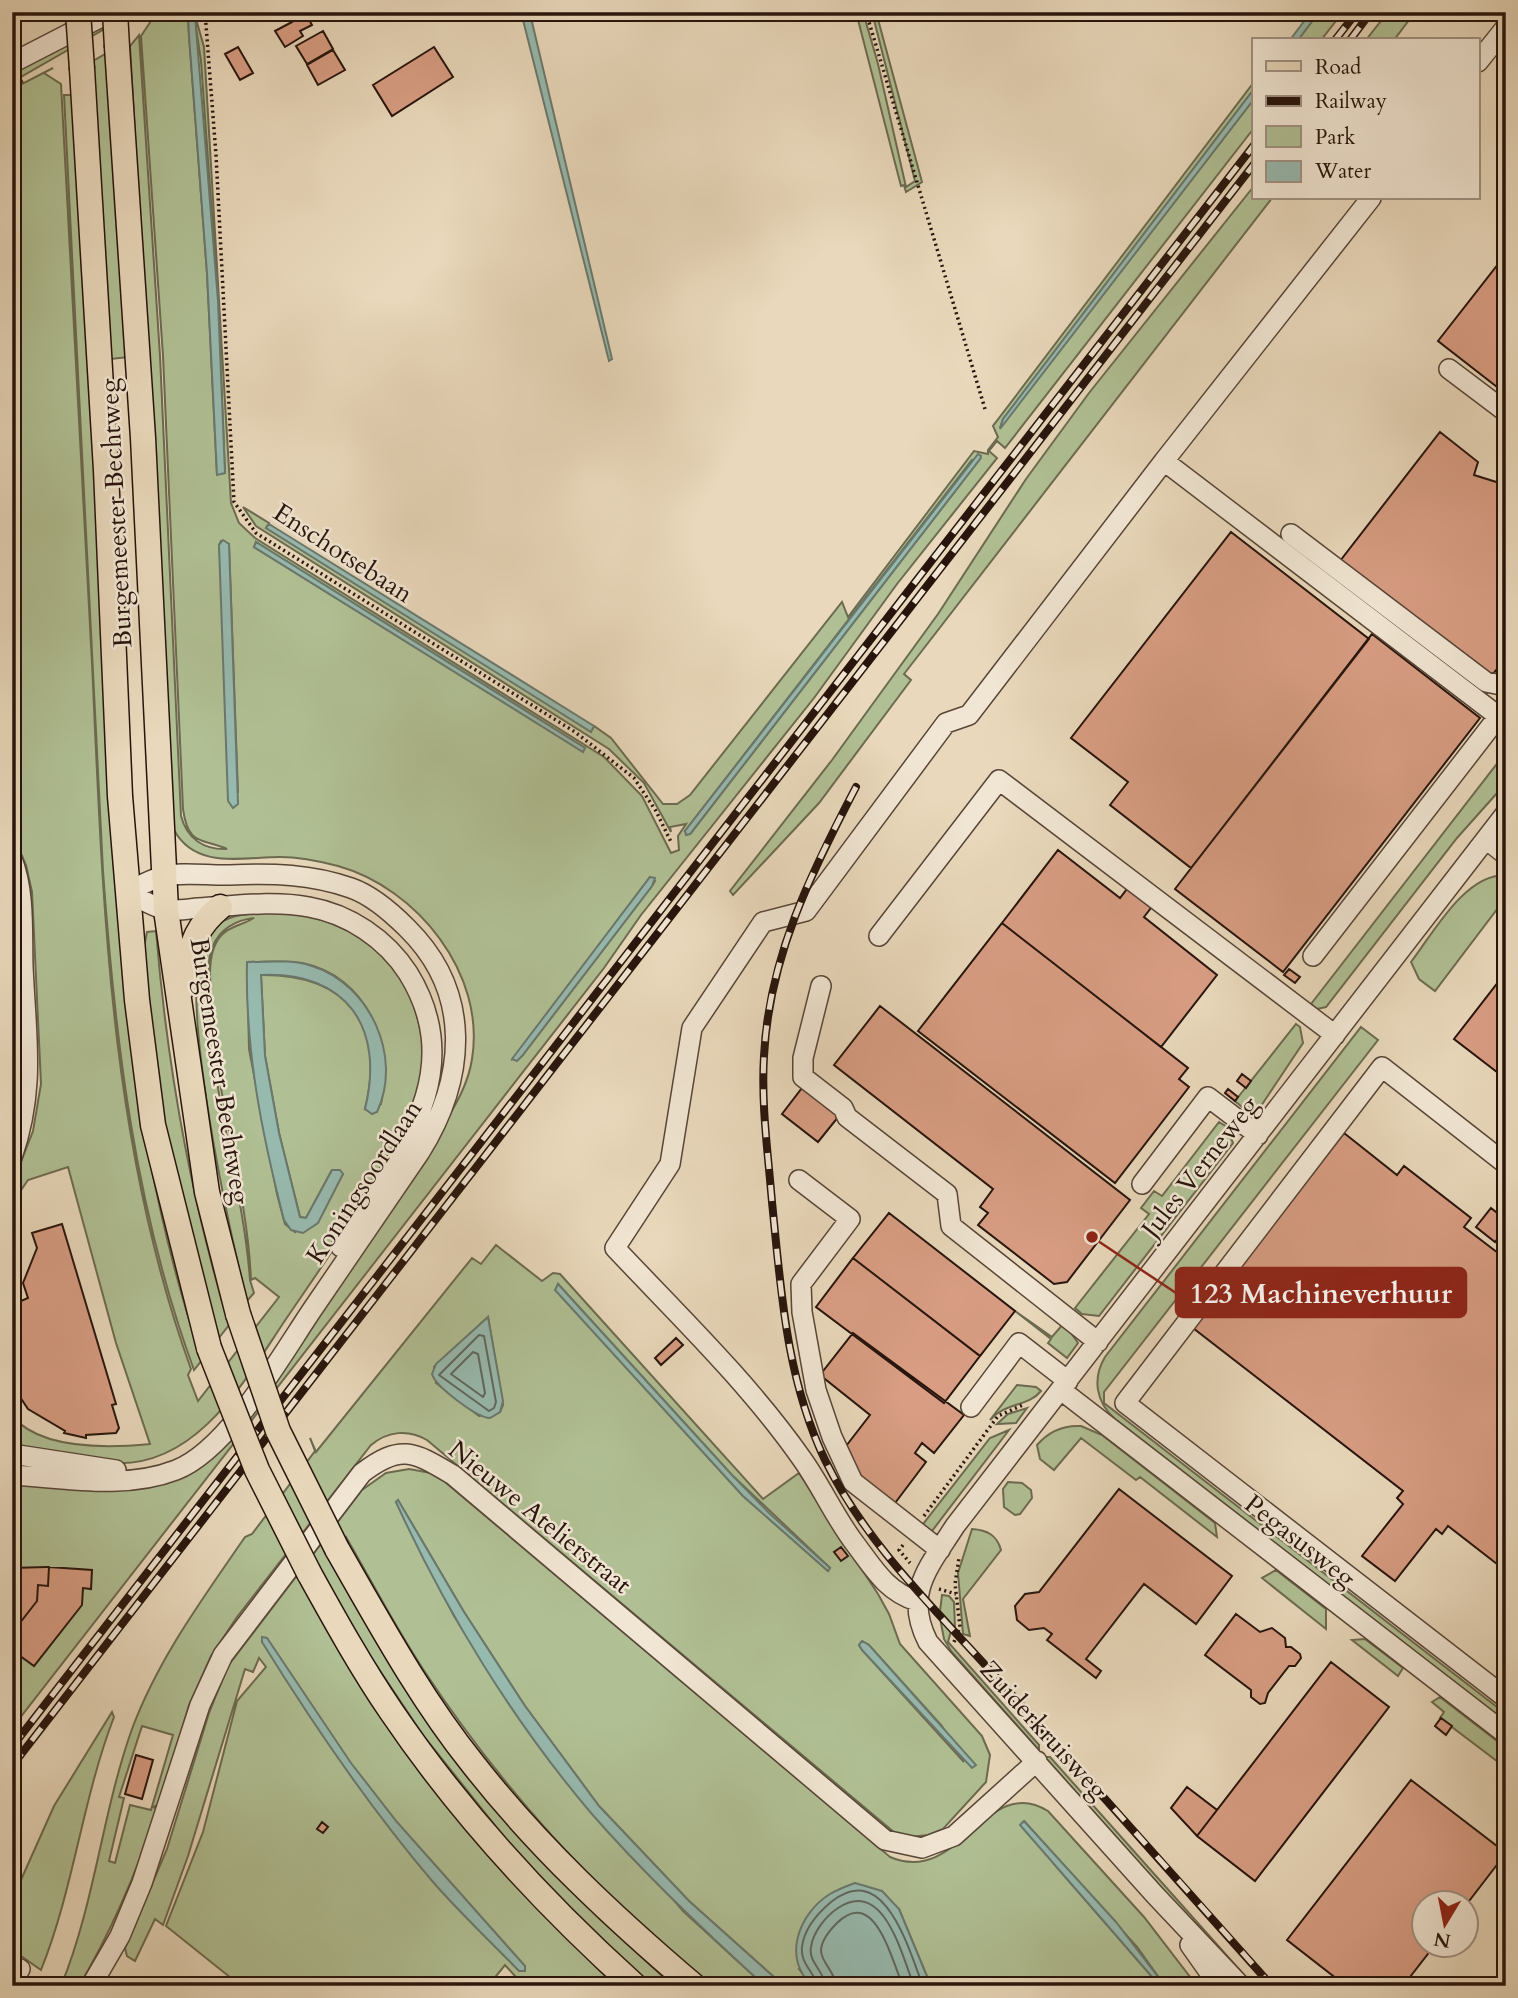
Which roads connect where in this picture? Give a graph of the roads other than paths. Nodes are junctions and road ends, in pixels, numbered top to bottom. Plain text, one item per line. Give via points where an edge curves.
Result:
1 (78, 12) edge
2 (113, 12) edge
3 (1506, 27) edge
4 (1480, 60) edge
5 (12, 63) edge
6 (1369, 200) edge
7 (1449, 369) dead end
8 (1506, 412) edge
9 (1164, 461) junction
10 (1291, 534) dead end
11 (1506, 686) edge
12 (1502, 719) edge
13 (1506, 813) edge
14 (1486, 839) junction
15 (1506, 855) edge
16 (12, 859) edge
17 (162, 876) junction
18 (127, 892) junction
19 (220, 907) junction
20 (166, 910) junction
21 (879, 936) dead end
22 (1312, 956) dead end
23 (821, 986) dead end
24 (178, 1001) junction
25 (1335, 1035) junction
26 (1258, 1135) junction
27 (12, 1157) edge
28 (1506, 1164) edge
29 (799, 1180) dead end
30 (1142, 1184) dead end
31 (1098, 1342) junction
32 (1065, 1385) junction
33 (971, 1407) dead end
34 (12, 1454) edge
35 (12, 1475) edge
36 (940, 1550) junction
37 (918, 1595) junction
38 (1506, 1698) edge
39 (1506, 1734) edge
40 (1037, 1761) junction
41 (1155, 1895) junction
42 (91, 1986) edge
43 (635, 1986) edge
44 (694, 1986) edge
45 (1219, 1986) edge
46 (1241, 1986) edge

1 - 18 main road, Burgemeester Bechtweg, bridge
2 - 5 street
2 - 17 main road, Burgemeester Bechtweg, bridge via 143,438
3 - 4 street
6 - 9 street
7 - 8 street
9 - 12 street
9 - 37 street via 969,715 946,723 806,911 763,922 692,1028 670,1164 615,1248 741,1382 803,1460 845,1531 887,1587 901,1596
10 - 11 street via 1486,682
12 - 22 street
13 - 14 street, Jules Verneweg
14 - 15 street
14 - 25 street, Jules Verneweg
16 - 27 street via 20,893 30,1063 28,1097
17 - 18 street, Koningsoordlaan
17 - 20 main road, Burgemeester Bechtweg
17 - 35 street, Koningsoordlaan via 312,876 355,889 393,915 425,946 453,1008 457,1038 448,1096 421,1152 248,1404 211,1447 178,1470 145,1479
18 - 20 street, Koningsoordlaan
18 - 43 main road, Burgemeester Bechtweg, bridge via 153,1125 209,1349 257,1470 309,1573 391,1711 443,1782 504,1856
19 - 20 street, Koningsoordlaan
19 - 24 main road via 202,922 192,942
19 - 34 street, Koningsoordlaan via 309,907 374,935 398,958 427,1013 432,1040 431,1080 418,1122 249,1385 201,1440 174,1458 129,1469
20 - 24 main road, Burgemeester Bechtweg
21 - 25 street via 999,780
23 - 31 street via 803,1058 803,1077 947,1194 951,1226
24 - 44 main road, Burgemeester Bechtweg, bridge via 207,1192 238,1314 278,1432 337,1549 472,1764 615,1917
25 - 26 street, Jules Verneweg
26 - 30 street via 1208,1097
26 - 31 street, Jules Verneweg
28 - 38 street via 1381,1067 1125,1403
29 - 36 street via 849,1219 801,1284 809,1358 832,1437 853,1482
31 - 32 street, Jules Verneweg
32 - 33 street, Pegasusweg via 1020,1343
32 - 36 street, Jules Verneweg
32 - 39 street, Pegasusweg
36 - 37 street, Jules Verneweg
37 - 40 street, Zuiderkruisweg via 920,1626 928,1642
40 - 41 street, Zuiderkruisweg
40 - 42 street, Nieuwe Atelierstraat via 954,1836 922,1848 885,1840 453,1475 420,1456 384,1456 362,1473 223,1655 200,1705 142,1883 120,1936
41 - 45 street, Zuiderkruisweg
41 - 46 street, Zuiderkruisweg

